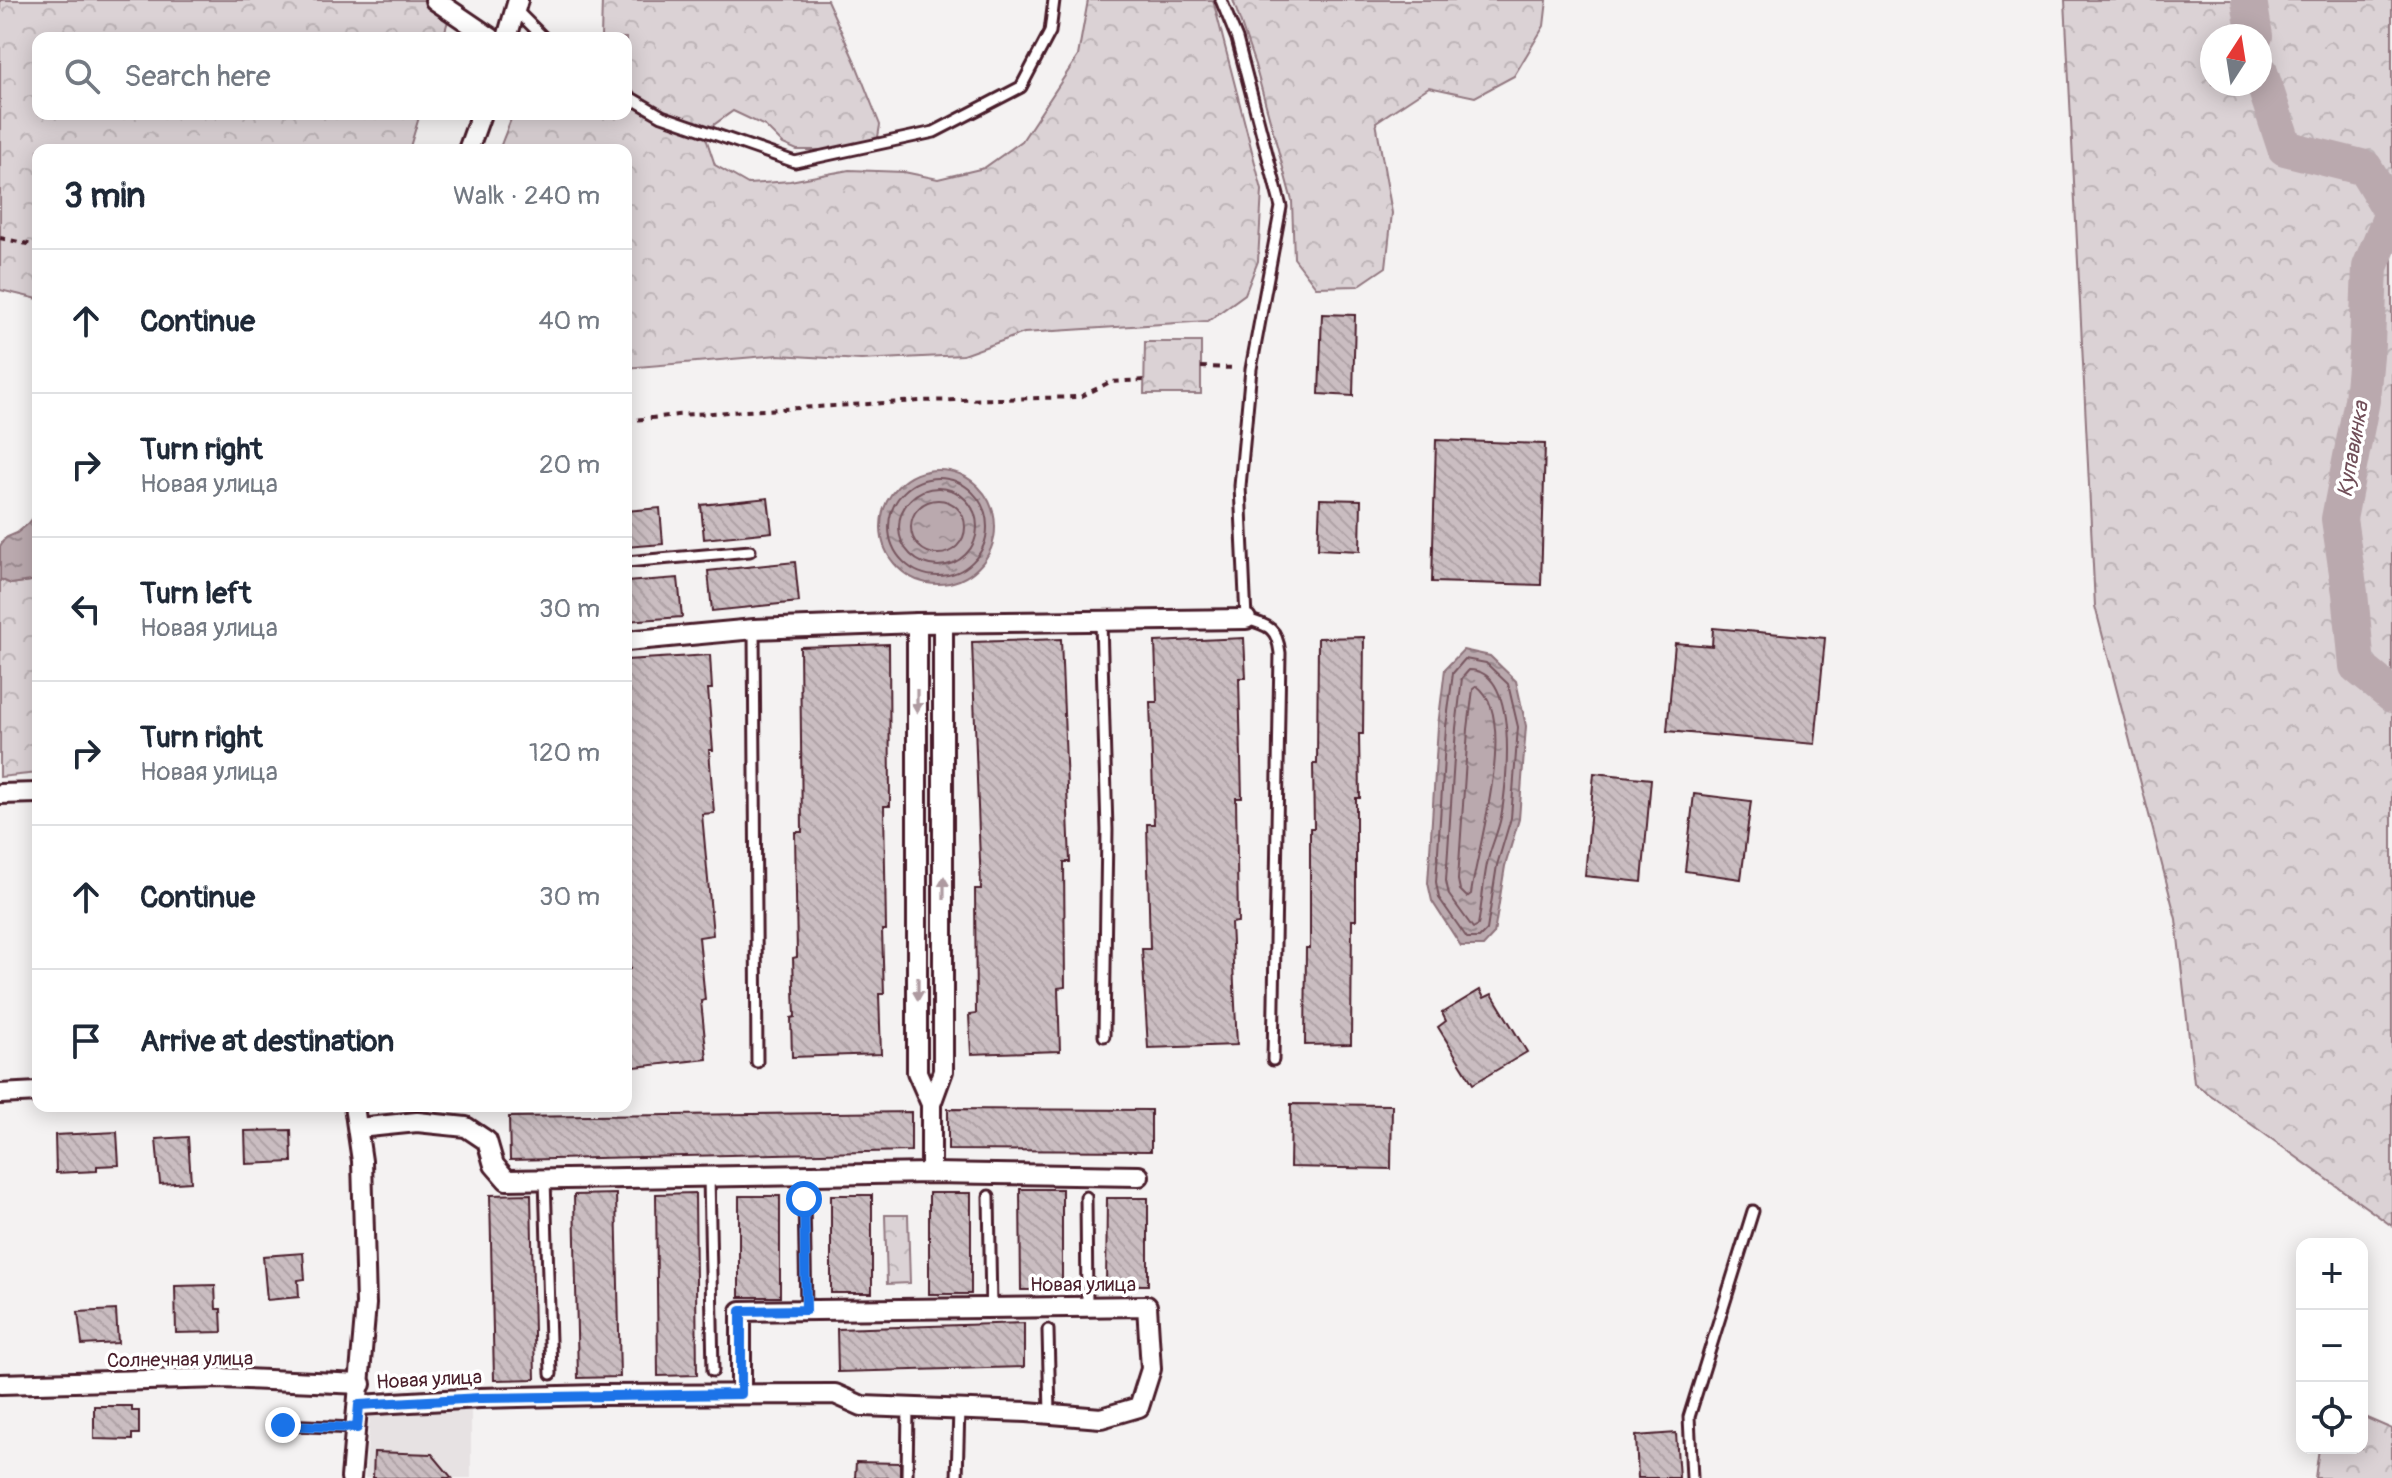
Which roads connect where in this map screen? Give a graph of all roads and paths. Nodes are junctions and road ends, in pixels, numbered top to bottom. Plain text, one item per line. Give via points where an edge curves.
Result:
1 (435, 0) edge
2 (1054, 0) edge
3 (1221, 0) edge
4 (517, 5) edge
5 (482, 32) edge
6 (509, 32) edge
7 (539, 32) edge
8 (632, 98) edge
9 (479, 120) edge
10 (470, 144) edge
11 (0, 238) edge
12 (32, 245) edge
13 (1201, 367) dead end
14 (1251, 369) junction
15 (1144, 380) dead end
16 (632, 420) edge
17 (750, 551) dead end
18 (632, 561) edge
19 (1246, 619) junction
20 (1101, 622) junction
21 (917, 623) junction
22 (943, 624) junction
23 (754, 629) junction
24 (632, 640) edge
25 (944, 778) junction
26 (917, 779) junction
27 (32, 793) edge
28 (0, 794) edge
29 (944, 954) junction
30 (918, 956) junction
31 (1104, 1036) dead end
32 (1273, 1060) dead end
33 (757, 1062) dead end
34 (32, 1092) edge
35 (0, 1094) edge
36 (931, 1104) junction
37 (355, 1112) edge
38 (358, 1128) junction
39 (931, 1173) junction
40 (709, 1176) junction
41 (1139, 1176) dead end
42 (545, 1179) junction
43 (989, 1196) dead end
44 (1086, 1197) dead end
45 (804, 1199) dead end
46 (1753, 1211) dead end
47 (1087, 1306) junction
48 (991, 1307) junction
49 (806, 1310) junction
50 (1048, 1330) dead end
51 (713, 1371) dead end
52 (551, 1374) dead end
53 (0, 1384) edge
54 (361, 1384) junction
55 (741, 1394) junction
56 (359, 1405) junction
57 (908, 1407) junction
58 (959, 1409) junction
59 (1050, 1414) junction
60 (283, 1425) dead end
61 (357, 1428) junction
62 (351, 1478) edge
63 (907, 1478) edge
64 (957, 1478) edge
65 (1692, 1478) edge

1 - 5 street
2 - 8 lane via 1050,32 1021,87 934,132 795,162 662,116
3 - 14 lane via 1237,39 1281,207
4 - 6 street
4 - 7 lane
9 - 10 street
11 - 12 path
13 - 14 path
14 - 19 lane via 1240,486
15 - 16 path via 1110,382 1080,397 920,401
17 - 18 lane
19 - 20 street
19 - 32 lane via 1266,625 1278,636 1280,653
20 - 22 street
20 - 31 lane via 1107,830
21 - 22 street
21 - 23 street
21 -> 26 street
22 - 25 street
23 - 24 street
23 - 33 lane
25 - 26 street
29 -> 25 street
26 - 30 street
27 - 28 street
29 - 30 street
29 - 36 street via 943,1071
30 -> 36 street via 917,1072
34 - 35 street
36 - 39 street
37 - 38 street
38 - 42 street via 417,1122 466,1127 487,1141 494,1165 507,1180
38 - 54 street via 366,1257
39 - 40 street
39 - 41 street
40 - 42 street
40 - 51 lane
42 - 52 lane
43 - 48 lane
44 - 47 lane
45 - 49 lane
46 - 65 lane via 1689,1417
47 - 48 street, Новая улица
47 - 59 street, Новая улица via 1147,1306 1151,1369 1139,1407 1101,1418
48 - 49 street, Новая улица
49 - 55 street, Новая улица via 741,1311
50 - 59 lane
53 - 54 street, Солнечная улица via 222,1378
54 - 56 street
55 - 56 street, Новая улица
55 - 57 street, Новая улица via 835,1394 862,1406
56 - 61 street
57 - 58 street, Новая улица
57 - 63 lane
58 - 59 street, Новая улица
58 - 64 lane
60 - 61 lane
61 - 62 street

